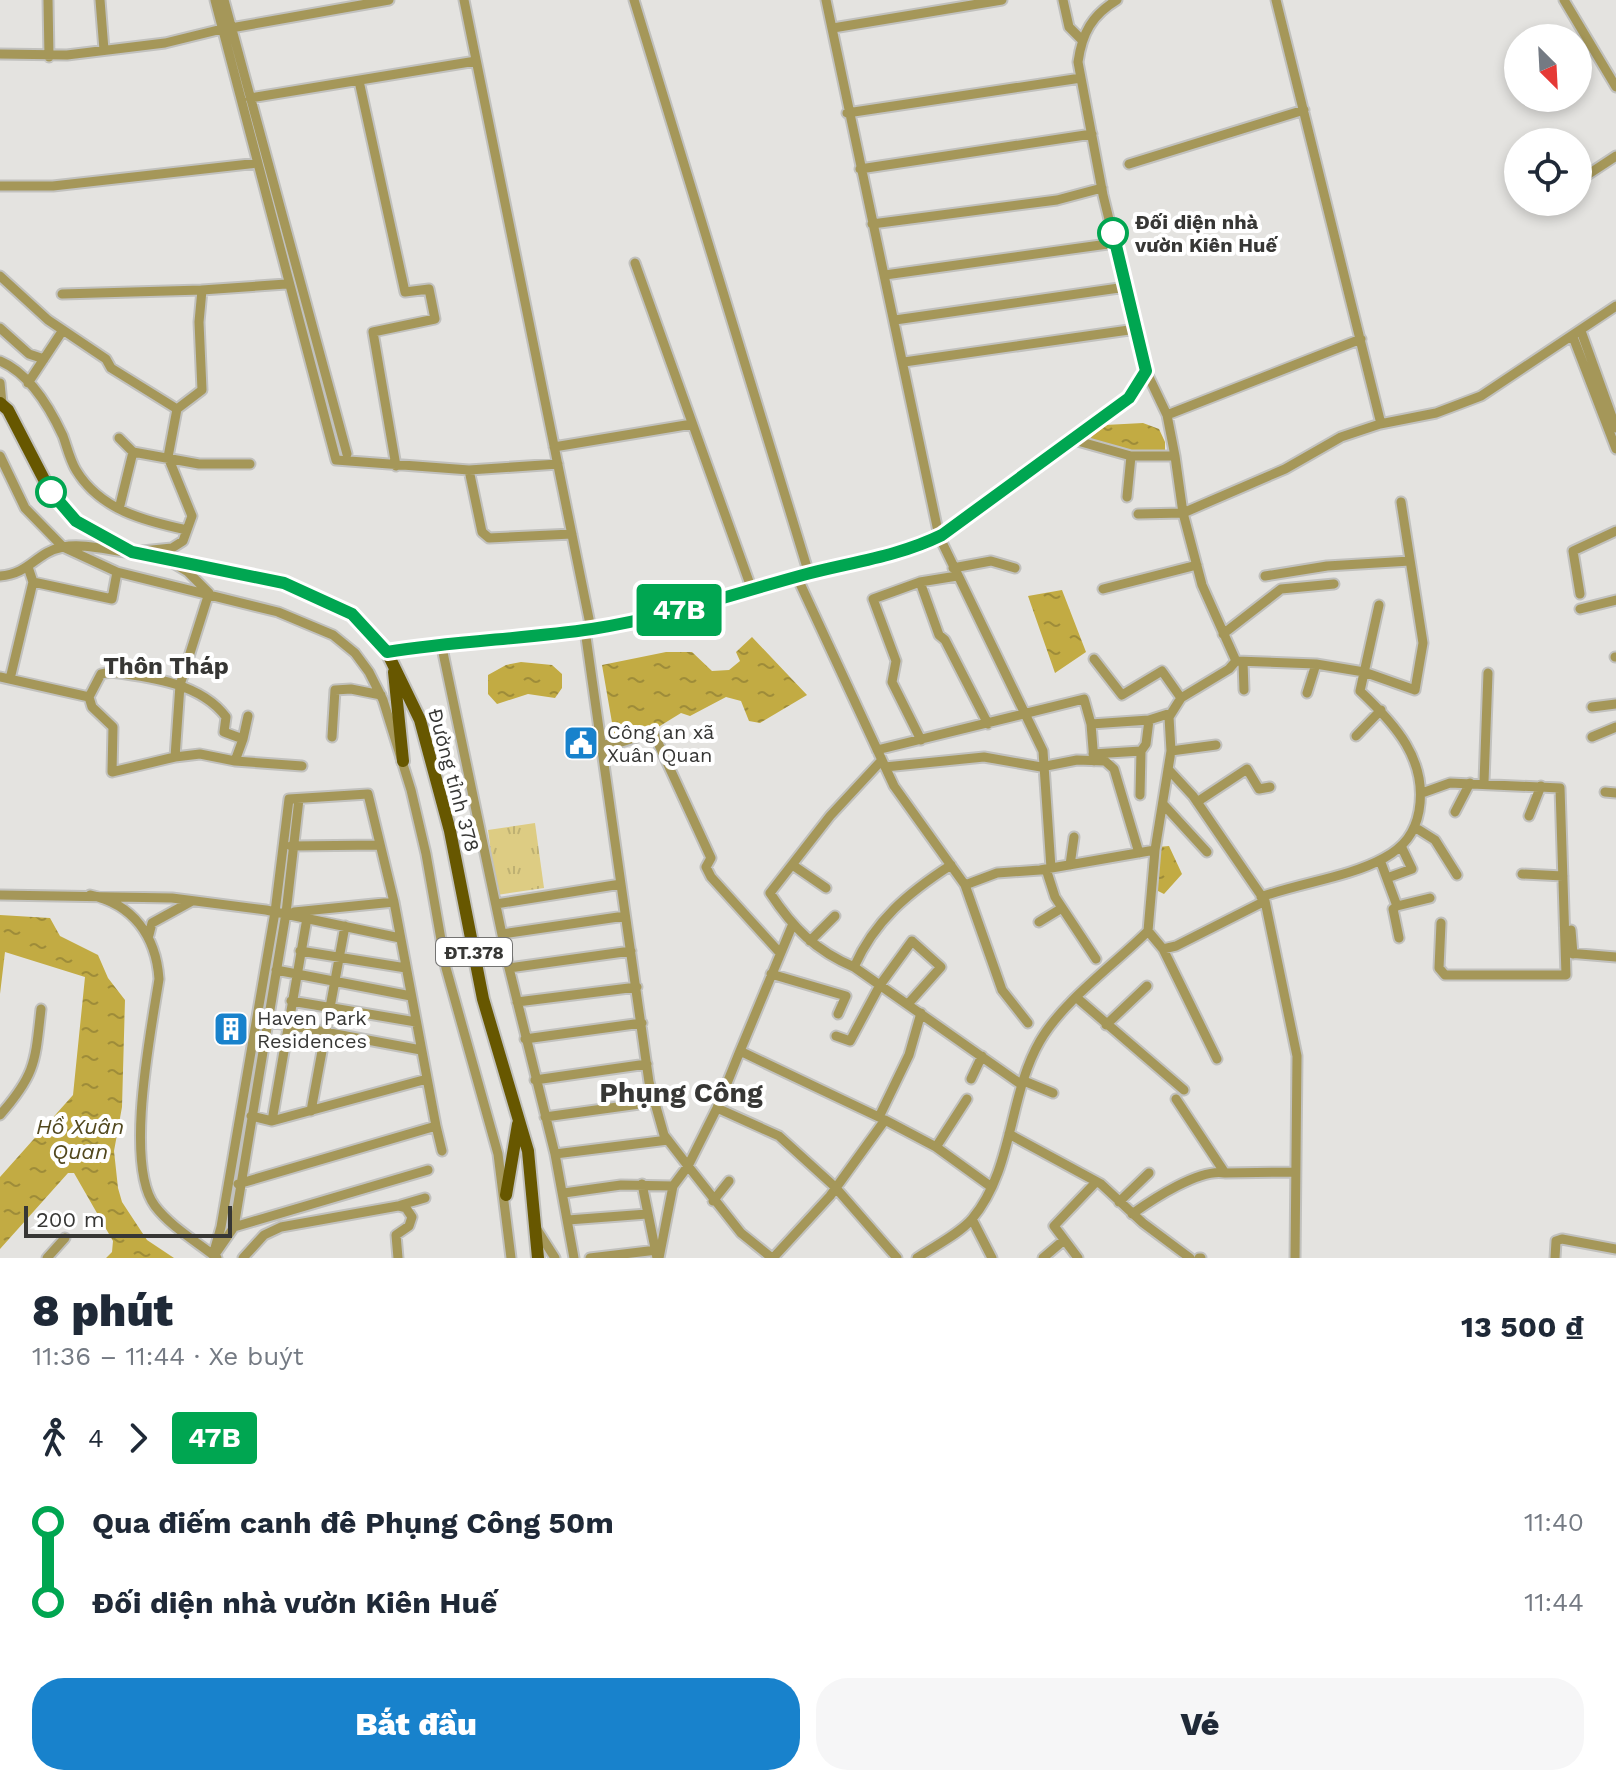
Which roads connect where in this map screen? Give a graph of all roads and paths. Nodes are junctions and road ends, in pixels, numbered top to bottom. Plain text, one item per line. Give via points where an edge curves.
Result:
1 (48, 0) edge
2 (100, 0) edge
3 (215, 0) edge
4 (224, 0) edge
5 (389, 0) edge
6 (464, 0) edge
7 (634, 0) edge
8 (826, 0) edge
9 (1002, 0) edge
10 (1063, 0) edge
11 (1117, 0) edge
12 (1276, 0) edge
13 (1564, 0) edge
14 (227, 28) junction
15 (833, 28) junction
16 (1081, 39) junction
17 (104, 50) junction
18 (0, 54) edge
19 (49, 57) junction
20 (476, 61) junction
21 (1081, 78) junction
22 (359, 81) junction
23 (1616, 87) edge
24 (250, 98) junction
25 (1304, 110) junction
26 (847, 113) junction
27 (1092, 134) junction
28 (1616, 156) edge
29 (258, 163) junction
30 (1129, 164) dead end
31 (860, 169) junction
32 (1592, 172) edge
33 (0, 186) edge
34 (1102, 188) junction
35 (872, 224) junction
36 (1115, 243) junction
37 (635, 263) dead end
38 (885, 275) junction
39 (0, 276) edge
40 (286, 284) dead end
41 (1126, 287) junction
42 (202, 290) junction
43 (62, 294) dead end
44 (1616, 306) edge
45 (895, 320) junction
46 (0, 328) edge
47 (1136, 329) junction
48 (63, 330) junction
49 (1577, 334) junction
50 (1361, 339) junction
51 (44, 359) junction
52 (904, 362) junction
53 (3, 366) edge
54 (1146, 371) junction
55 (0, 383) edge
56 (28, 383) junction
57 (1, 404) edge
58 (177, 409) junction
59 (1167, 415) junction
60 (692, 424) junction
61 (1381, 424) junction
62 (1616, 428) edge
63 (119, 438) dead end
64 (1074, 440) junction
65 (554, 447) junction
66 (1616, 449) edge
67 (133, 452) junction
68 (347, 454) dead end
69 (0, 456) edge
70 (1131, 456) junction
71 (1175, 456) junction
72 (168, 457) junction
73 (250, 464) dead end
74 (558, 464) junction
75 (396, 466) junction
76 (469, 470) junction
77 (1127, 497) dead end
78 (1401, 502) dead end
79 (119, 509) junction
80 (1183, 513) junction
81 (1138, 514) dead end
82 (187, 530) junction
83 (1616, 531) edge
84 (572, 534) junction
85 (939, 536) junction
86 (63, 547) junction
87 (132, 552) junction
88 (166, 560) junction
89 (1410, 561) junction
90 (1197, 565) junction
91 (28, 567) junction
92 (1015, 568) dead end
93 (117, 572) junction
94 (955, 572) junction
95 (809, 574) junction
96 (0, 576) edge
97 (1265, 576) dead end
98 (797, 577) junction
99 (33, 582) junction
100 (920, 582) junction
101 (1334, 584) dead end
102 (1103, 589) dead end
103 (752, 590) junction
104 (209, 593) junction
105 (1580, 594) dead end
106 (1616, 600) edge
107 (1379, 605) dead end
108 (1580, 609) dead end
109 (588, 629) junction
110 (1223, 634) junction
111 (441, 643) junction
112 (390, 657) junction
113 (1094, 659) dead end
114 (1239, 662) junction
115 (1316, 664) junction
116 (1364, 672) junction
117 (1488, 673) dead end
118 (5, 678) edge
119 (180, 685) junction
120 (1244, 690) dead end
121 (1307, 693) dead end
122 (381, 695) junction
123 (89, 697) junction
124 (1181, 698) junction
125 (1616, 704) edge
126 (1592, 707) dead end
127 (1381, 710) junction
128 (1171, 713) junction
129 (1027, 714) junction
130 (248, 716) dead end
131 (1149, 720) junction
132 (988, 724) junction
133 (1091, 724) junction
134 (1616, 727) edge
135 (1356, 736) dead end
136 (332, 737) dead end
137 (1592, 737) dead end
138 (243, 739) junction
139 (921, 740) junction
140 (600, 744) junction
141 (1216, 745) dead end
142 (877, 750) junction
143 (1141, 751) junction
144 (1171, 751) junction
145 (175, 757) junction
146 (1094, 757) junction
147 (235, 761) junction
148 (403, 761) junction
149 (883, 764) junction
150 (302, 766) dead end
151 (1041, 767) junction
152 (1168, 769) junction
153 (1484, 782) junction
154 (1470, 783) junction
155 (1541, 786) junction
156 (1270, 787) dead end
157 (1422, 793) junction
158 (1140, 795) dead end
159 (1197, 802) junction
160 (1163, 804) junction
161 (1455, 812) dead end
162 (1529, 816) dead end
163 (1416, 828) junction
164 (1074, 837) dead end
165 (380, 845) junction
166 (290, 846) junction
167 (1401, 846) junction
168 (1155, 850) junction
169 (1207, 852) dead end
170 (1139, 853) junction
171 (1380, 860) junction
172 (951, 865) junction
173 (1070, 865) junction
174 (794, 866) junction
175 (1048, 869) junction
176 (1522, 874) dead end
177 (1457, 875) dead end
178 (1563, 876) junction
179 (1387, 878) junction
180 (621, 884) junction
181 (965, 885) junction
182 (826, 888) dead end
183 (0, 895) edge
184 (90, 895) junction
185 (1430, 898) dead end
186 (1263, 899) junction
187 (196, 901) junction
188 (394, 902) junction
189 (1570, 903) dead end
190 (496, 904) junction
191 (1397, 906) junction
192 (1062, 908) junction
193 (275, 912) junction
194 (286, 913) junction
195 (625, 916) junction
196 (835, 916) dead end
197 (307, 918) junction
198 (1039, 922) dead end
199 (1441, 923) dead end
200 (345, 926) junction
201 (792, 926) junction
202 (1148, 931) junction
203 (502, 934) junction
204 (149, 935) junction
205 (400, 938) junction
206 (1399, 938) dead end
207 (810, 941) junction
208 (1163, 949) junction
209 (300, 951) junction
210 (631, 951) junction
211 (780, 953) junction
212 (1570, 953) junction
213 (340, 957) junction
214 (1616, 957) edge
215 (1096, 959) dead end
216 (854, 967) junction
217 (406, 968) junction
218 (509, 968) junction
219 (276, 970) junction
220 (296, 974) junction
221 (771, 974) junction
222 (334, 981) junction
223 (880, 985) junction
224 (1147, 986) dead end
225 (637, 987) junction
226 (411, 996) junction
227 (1077, 998) junction
228 (291, 1001) junction
229 (517, 1002) junction
230 (908, 1004) junction
231 (329, 1008) junction
232 (41, 1009) dead end
233 (921, 1013) junction
234 (838, 1014) dead end
235 (266, 1021) junction
236 (416, 1022) junction
237 (642, 1023) junction
238 (1028, 1023) dead end
239 (287, 1025) junction
240 (1106, 1025) junction
241 (324, 1031) junction
242 (836, 1036) dead end
243 (525, 1039) junction
244 (421, 1050) junction
245 (740, 1051) junction
246 (982, 1056) junction
247 (1217, 1059) dead end
248 (647, 1064) junction
249 (427, 1079) junction
250 (971, 1079) dead end
251 (535, 1080) junction
252 (1023, 1083) junction
253 (1184, 1090) dead end
254 (1053, 1093) dead end
255 (967, 1099) dead end
256 (1176, 1099) dead end
257 (654, 1102) junction
258 (717, 1108) junction
259 (311, 1111) junction
260 (519, 1113) junction
261 (0, 1115) edge
262 (251, 1116) junction
263 (545, 1117) junction
264 (882, 1118) junction
265 (272, 1121) junction
266 (436, 1126) junction
267 (1009, 1134) junction
268 (668, 1140) junction
269 (936, 1147) junction
270 (442, 1151) dead end
271 (555, 1154) junction
272 (688, 1166) junction
273 (428, 1170) dead end
274 (1294, 1172) junction
275 (1149, 1173) dead end
276 (1225, 1173) junction
277 (729, 1181) dead end
278 (1096, 1182) junction
279 (238, 1184) junction
280 (642, 1184) junction
281 (673, 1186) junction
282 (990, 1186) junction
283 (835, 1187) junction
284 (564, 1193) junction
285 (506, 1195) junction
286 (425, 1198) dead end
287 (713, 1201) junction
288 (1119, 1202) junction
289 (398, 1206) junction
290 (647, 1214) junction
291 (1132, 1214) junction
292 (972, 1219) junction
293 (568, 1220) junction
294 (532, 1221) junction
295 (234, 1227) junction
296 (263, 1230) dead end
297 (65, 1238) dead end
298 (1064, 1240) junction
299 (1616, 1249) edge
300 (657, 1254) edge
301 (215, 1257) edge
302 (1185, 1257) edge
303 (47, 1258) edge
304 (236, 1258) edge
305 (243, 1258) edge
306 (398, 1258) edge
307 (511, 1258) edge
308 (538, 1258) edge
309 (555, 1258) edge
310 (574, 1258) edge
311 (590, 1258) edge
312 (772, 1258) edge
313 (897, 1258) edge
314 (917, 1258) edge
315 (992, 1258) edge
316 (1043, 1258) edge
317 (1078, 1258) edge
318 (1295, 1258) edge
319 (1555, 1258) edge

1 - 19 street
2 - 17 street
3 - 14 street
4 - 14 street
5 - 14 street
6 - 20 street
7 - 95 street
8 - 15 street
9 - 15 street
10 - 16 street via 1069,27
11 - 16 street via 1088,25
12 - 25 street
13 - 23 street
14 - 17 street
14 - 24 street
14 - 29 street
15 - 26 street
16 - 21 street
17 - 19 street
18 - 19 street
20 - 22 street
20 - 65 street
21 - 26 street
21 - 27 street
22 - 24 street
22 - 75 street via 405,292 429,289 435,319 373,332
24 - 68 street
25 - 30 street
25 - 50 street
26 - 31 street
27 - 31 street
27 - 34 street
28 - 32 street
29 - 33 street via 53,186
29 - 75 street via 336,460
31 - 35 street
34 - 35 street via 1057,200
34 - 36 street
35 - 38 street
36 - 38 street
36 - 41 street
37 - 60 street
38 - 45 street
39 - 48 street
40 - 42 street
41 - 45 street
41 - 47 street
42 - 43 street
42 - 58 street via 202,390
44 - 49 street
45 - 52 street
46 - 51 street via 29,354
47 - 52 street
47 - 54 street
48 - 51 street
48 - 58 street
49 - 61 street via 1481,396 1436,413
49 - 62 street
49 - 66 street
50 - 59 street
50 - 61 street
51 - 56 street
52 - 85 street
53 - 56 street
54 - 59 street
54 - 64 street via 1129,398
55 - 57 street
56 - 79 street via 62,433 76,471
57 - 87 main road, Đường tỉnh 378 / ĐT.378 via 50,491 76,521
58 - 72 street
59 - 71 street
60 - 65 street
60 - 103 street
61 - 80 street via 1341,437 1285,469
63 - 67 street
64 - 70 street
64 - 85 street
65 - 74 street
67 - 72 street
67 - 79 street
69 - 86 street via 25,508
70 - 71 street
70 - 77 street
71 - 80 street
72 - 73 street
72 - 82 street via 192,516
74 - 76 street
74 - 84 street
75 - 76 street
76 - 84 street via 482,532 489,538
78 - 89 street
79 - 82 street
80 - 81 street
80 - 90 street
82 - 87 street via 172,548
83 - 105 street via 1573,551
84 - 109 street
85 - 94 street
85 - 95 street via 911,551
86 - 87 street
86 - 91 street
86 - 93 street
87 - 88 main road, Đường tỉnh 378 / ĐT.378
88 - 104 street
88 - 112 main road, Đường tỉnh 378 / ĐT.378 via 284,583 352,614
89 - 97 street
89 - 116 street via 1423,643 1415,690
90 - 102 street
90 - 110 street
91 - 96 street via 18,575
91 - 99 street
92 - 94 street via 991,561
93 - 99 street via 112,599
93 - 104 street
94 - 100 street
94 - 129 street
95 - 98 street
98 - 103 street
98 - 142 street
99 - 118 street
100 - 132 street via 939,635
100 - 139 street via 873,599 896,661 892,682
101 - 110 street via 1281,589
103 - 109 street
104 - 119 street
104 - 122 street via 278,612 333,635 355,653
106 - 108 street
107 - 116 street
109 - 111 street
109 - 140 street
110 - 114 street
111 - 112 street
111 - 190 street
112 - 148 main road
112 - 260 main road, Đường tỉnh 378 / ĐT.378 via 420,720 450,831 483,999
113 - 124 street via 1122,695 1162,671
114 - 115 street
114 - 120 street
114 - 124 street
115 - 116 street
115 - 121 street
116 - 127 street via 1360,691
117 - 153 street
118 - 123 street
119 - 123 street via 111,672 101,674
119 - 138 street via 219,708 226,717 224,732
119 - 145 street
122 - 136 street via 335,690
122 - 148 street
123 - 145 street via 113,727 112,772
124 - 128 street
125 - 126 street
127 - 135 street
127 - 157 street via 1409,746
128 - 131 street
128 - 144 street
129 - 132 street
129 - 133 street via 1084,699
129 - 151 street via 1043,751
130 - 138 street
131 - 133 street
131 - 143 street
132 - 139 street
133 - 146 street
134 - 137 street
138 - 147 street
139 - 142 street
140 - 180 street
140 - 211 street via 653,732 711,858 706,867 711,877
141 - 144 street
142 - 149 street
143 - 146 street
143 - 158 street
144 - 152 street
145 - 147 street via 200,754
146 - 151 street
146 - 170 street via 1114,769
147 - 150 street
148 - 285 street via 446,968
149 - 151 street via 984,757
149 - 172 street
149 - 174 street via 830,816
151 - 175 street
152 - 159 street
152 - 160 street
153 - 154 street
153 - 155 street
154 - 157 street via 1443,784
154 - 161 street
155 - 162 street
155 - 178 street via 1560,788
156 - 159 street via 1259,789 1247,769
157 - 163 street
159 - 186 street
160 - 168 street
160 - 169 street
163 - 167 street
163 - 177 street via 1435,840
164 - 173 street
165 - 166 street
165 - 166 street via 368,794 299,799
165 - 188 street
166 - 193 street
166 - 194 street
167 - 171 street
167 - 179 street via 1412,869
168 - 170 street
168 - 202 street
170 - 173 street
171 - 179 street
171 - 186 street
172 - 181 street
172 - 216 street via 888,912
173 - 175 street
174 - 182 street
174 - 201 street via 770,893
175 - 181 street via 997,873
175 - 192 street
176 - 178 street
178 - 212 street
179 - 191 street
180 - 190 street
180 - 195 street
181 - 238 street via 1002,990
183 - 184 street
184 - 187 street
184 - 204 street via 122,907
185 - 191 street
186 - 208 street
186 - 274 street via 1297,1056
187 - 193 street
187 - 204 street via 152,923
188 - 194 street
188 - 205 street
189 - 212 street
190 - 203 street
191 - 206 street via 1393,909
192 - 198 street
192 - 215 street
193 - 194 street
193 - 301 street
194 - 197 street
194 - 219 street
195 - 203 street
195 - 210 street
196 - 207 street
197 - 200 street
197 - 209 street
199 - 212 street via 1439,968 1445,975 1566,975
200 - 205 street
200 - 213 street
201 - 207 street
201 - 211 street
202 - 208 street
202 - 227 street
203 - 218 street
204 - 301 street via 159,979 139,1162 156,1208
205 - 217 street
207 - 216 street
208 - 247 street
209 - 213 street
209 - 220 street
210 - 218 street
210 - 225 street
211 - 221 street
212 - 214 street
213 - 217 street
213 - 222 street
216 - 223 street
217 - 226 street
218 - 229 street
219 - 220 street
219 - 235 street
220 - 222 street
220 - 228 street
221 - 234 street via 846,996
221 - 245 street
222 - 226 street
222 - 231 street
223 - 230 street
223 - 230 street via 912,941 941,967
223 - 242 street via 850,1041
224 - 240 street
225 - 229 street
225 - 237 street
226 - 236 street
227 - 240 street
227 - 252 street via 1041,1040
228 - 231 street
228 - 239 street
229 - 243 street
230 - 233 street
231 - 236 street
231 - 241 street
232 - 261 street via 35,1065 26,1085
233 - 246 street
233 - 264 street
235 - 239 street
235 - 262 street
236 - 244 street
237 - 243 street
237 - 248 street
239 - 241 street
239 - 265 street
240 - 253 street
241 - 244 street
241 - 259 street
243 - 251 street
244 - 249 street
245 - 258 street
245 - 264 street
246 - 250 street
246 - 252 street
248 - 251 street
248 - 257 street
249 - 259 street
249 - 266 street
251 - 263 street
252 - 254 street
252 - 267 street
255 - 269 street
256 - 276 street
257 - 263 street
257 - 268 street
258 - 272 street
258 - 283 street via 779,1136
259 - 265 street
260 - 285 main road
260 - 294 main road, Đường tỉnh 378 / ĐT.378 via 529,1161
262 - 265 street
262 - 279 street
263 - 271 street
264 - 269 street
264 - 283 street
266 - 270 street
266 - 279 street
267 - 278 street
267 - 282 street
268 - 271 street
268 - 272 street
269 - 282 street
271 - 284 street
272 - 281 street
272 - 287 street
273 - 295 street
274 - 276 street
274 - 318 street
275 - 288 street
276 - 291 street via 1160,1194
277 - 287 street
278 - 288 street
278 - 298 street via 1054,1226
279 - 295 street
280 - 281 street
280 - 284 street
280 - 290 street
281 - 300 street
282 - 292 street
283 - 312 street
283 - 313 street
284 - 293 street
285 - 307 street
286 - 289 street
287 - 312 street
288 - 291 street
289 - 305 street via 281,1227 264,1235
289 - 306 street via 412,1217 396,1235
290 - 293 street
290 - 300 street
291 - 302 street
292 - 314 street
292 - 315 street
293 - 310 street
294 - 308 main road, Đường tỉnh 378 / ĐT.378
294 - 309 street
295 - 301 street
296 - 304 street
297 - 303 street
298 - 316 street
298 - 317 street
299 - 319 street via 1562,1239 1556,1241
300 - 311 street

